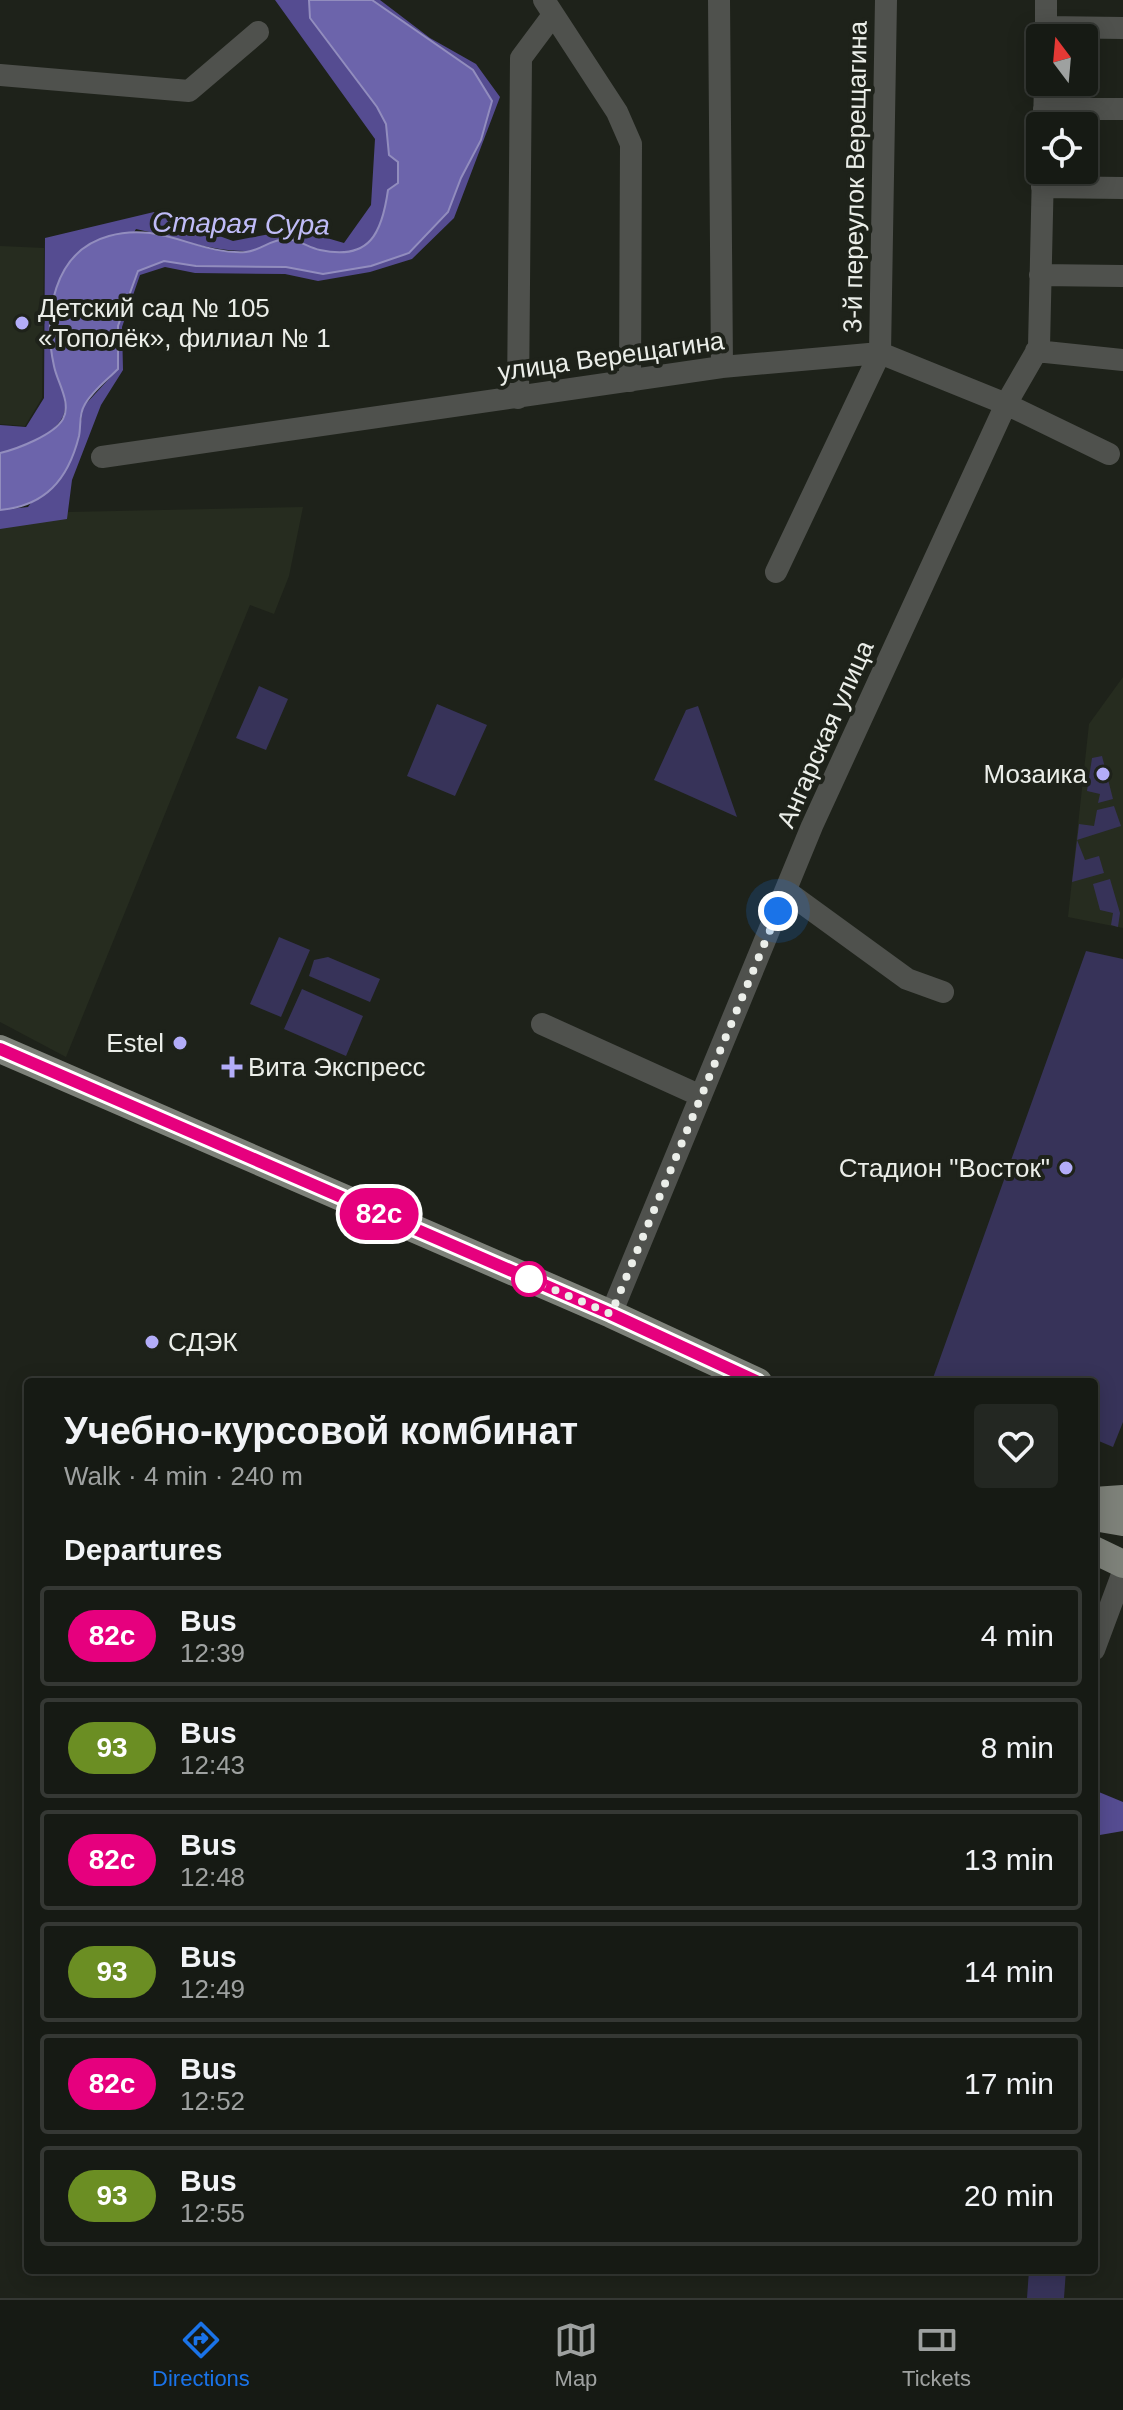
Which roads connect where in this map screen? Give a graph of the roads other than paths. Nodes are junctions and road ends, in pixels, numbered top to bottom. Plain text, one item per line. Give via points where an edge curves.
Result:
1 (719, 0) edge
2 (886, 0) edge
3 (1046, 0) edge
4 (548, 7) edge
5 (1046, 24) edge
6 (1123, 28) edge
7 (1098, 30) edge
8 (258, 32) dead end
9 (0, 75) edge
10 (1123, 109) edge
11 (1097, 112) edge
12 (1042, 184) edge
13 (1091, 184) edge
14 (1123, 188) edge
15 (1040, 275) junction
16 (1123, 276) edge
17 (1036, 351) junction
18 (880, 353) junction
19 (1123, 360) edge
20 (722, 367) junction
21 (630, 381) junction
22 (518, 398) junction
23 (1006, 404) junction
24 (1109, 454) dead end
25 (102, 457) dead end
26 (776, 572) dead end
27 (786, 891) junction
28 (943, 992) dead end
29 (542, 1024) dead end
30 (0, 1049) edge
31 (701, 1096) junction
32 (611, 1314) junction
33 (749, 1378) edge
34 (1123, 1499) edge
35 (1098, 1501) edge
36 (1098, 1518) edge
37 (1123, 1522) edge
38 (1098, 1552) edge
39 (1123, 1564) edge
40 (1123, 1572) edge
41 (1098, 1639) edge

1 - 20 street
2 - 18 street, 3-й переулок Верещагина
3 - 5 street
4 - 21 street via 617,112 631,144
4 - 22 street via 521,58
6 - 7 street
8 - 9 street via 189,91
10 - 11 street
12 - 15 street, Ангарская улица
13 - 14 street
15 - 16 street
15 - 17 street, Ангарская улица
17 - 19 street
17 - 23 street, Ангарская улица
18 - 20 street, улица Верещагина
18 - 23 street, улица Верещагина
18 - 26 street, 3-й переулок Верещагина
20 - 21 street, улица Верещагина
21 - 22 street, улица Верещагина
22 - 25 street, улица Верещагина
23 - 24 street, улица Верещагина
23 - 27 street, Ангарская улица
27 - 28 street via 907,979
27 - 31 street, Ангарская улица
29 - 31 street
30 - 32 main road
31 - 32 street, Ангарская улица
32 - 33 main road
34 - 35 main road
36 - 37 main road
38 - 39 main road
40 - 41 street

